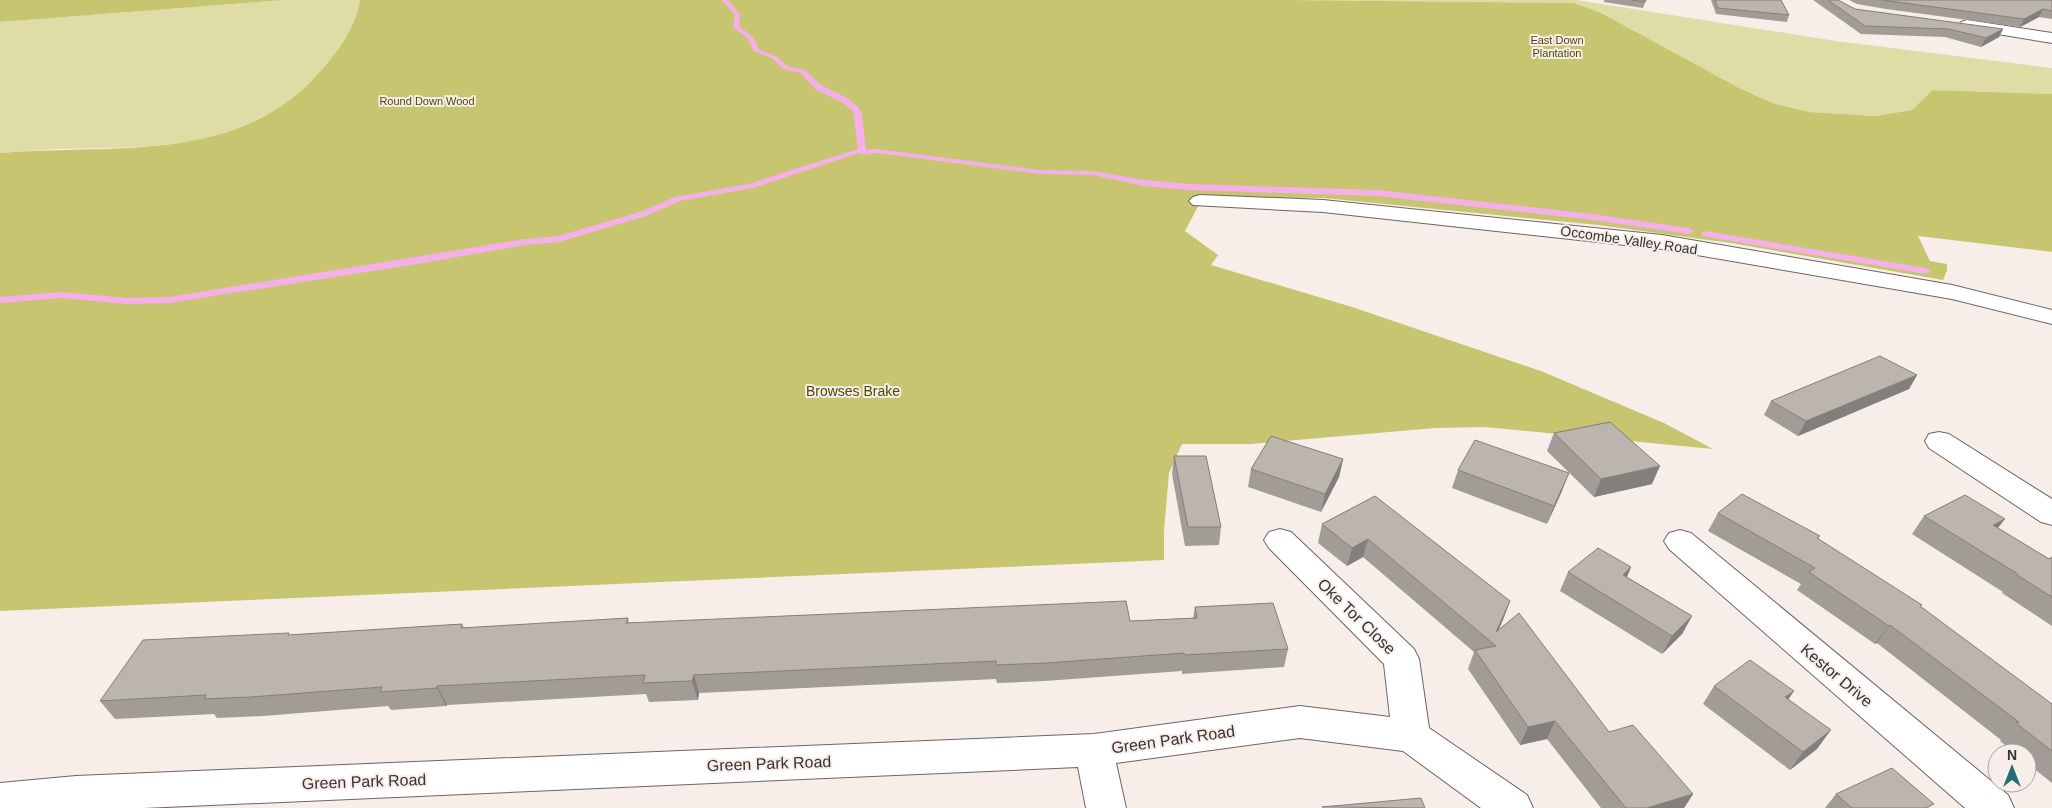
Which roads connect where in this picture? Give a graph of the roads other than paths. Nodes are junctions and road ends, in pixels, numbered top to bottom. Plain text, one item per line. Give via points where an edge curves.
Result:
1 (1952, 24) edge
2 (2052, 38) edge
3 (1200, 201) dead end
4 (2052, 317) edge
5 (1939, 441) dead end
6 (2052, 514) edge
7 (1280, 540) dead end
8 (1680, 541) dead end
9 (1411, 736) junction
10 (1094, 750) junction
11 (0, 801) edge
12 (1106, 808) edge
13 (1513, 808) edge
14 (1994, 808) edge

1 - 2 street
3 - 4 street, Occombe Valley Road via 1323,206 1662,242 1952,292
5 - 6 street
7 - 9 street, Oke Tor Close via 1401,659
8 - 14 street, Kestor Drive
9 - 10 street, Green Park Road via 1300,722
9 - 13 street, Green Park Road
10 - 11 street, Green Park Road via 188,788
10 - 12 street

